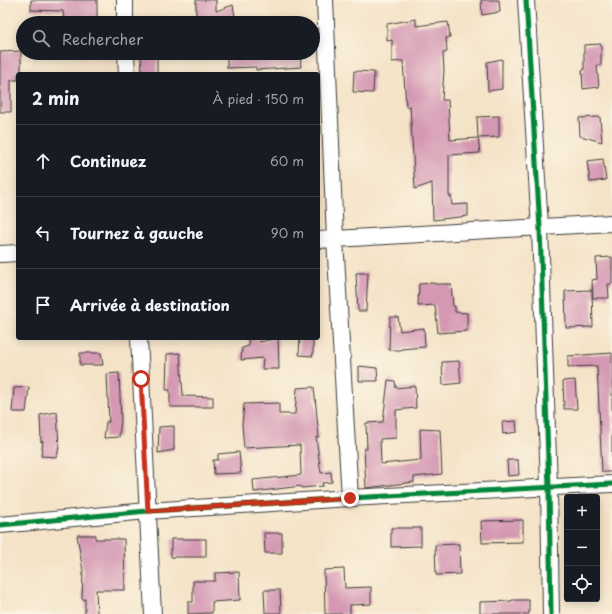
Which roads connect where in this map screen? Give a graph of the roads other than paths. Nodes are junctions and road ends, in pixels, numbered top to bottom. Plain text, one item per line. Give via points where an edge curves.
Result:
1 (125, 0) edge
2 (326, 0) edge
3 (526, 0) edge
4 (125, 16) edge
5 (126, 60) edge
6 (127, 72) edge
7 (612, 223) edge
8 (540, 228) junction
9 (335, 239) junction
10 (320, 240) edge
11 (16, 253) edge
12 (0, 254) edge
13 (139, 340) edge
14 (612, 484) edge
15 (549, 487) junction
16 (350, 498) junction
17 (148, 511) junction
18 (0, 525) edge
19 (153, 614) edge
20 (551, 614) edge

1 - 4 street
2 - 9 street
3 - 8 street
5 - 6 street
7 - 8 street
8 - 9 street
8 - 15 street
9 - 10 street
9 - 16 street
11 - 12 street
13 - 17 street
14 - 15 street
15 - 16 street
15 - 20 street
16 - 17 street
17 - 18 street
17 - 19 street

